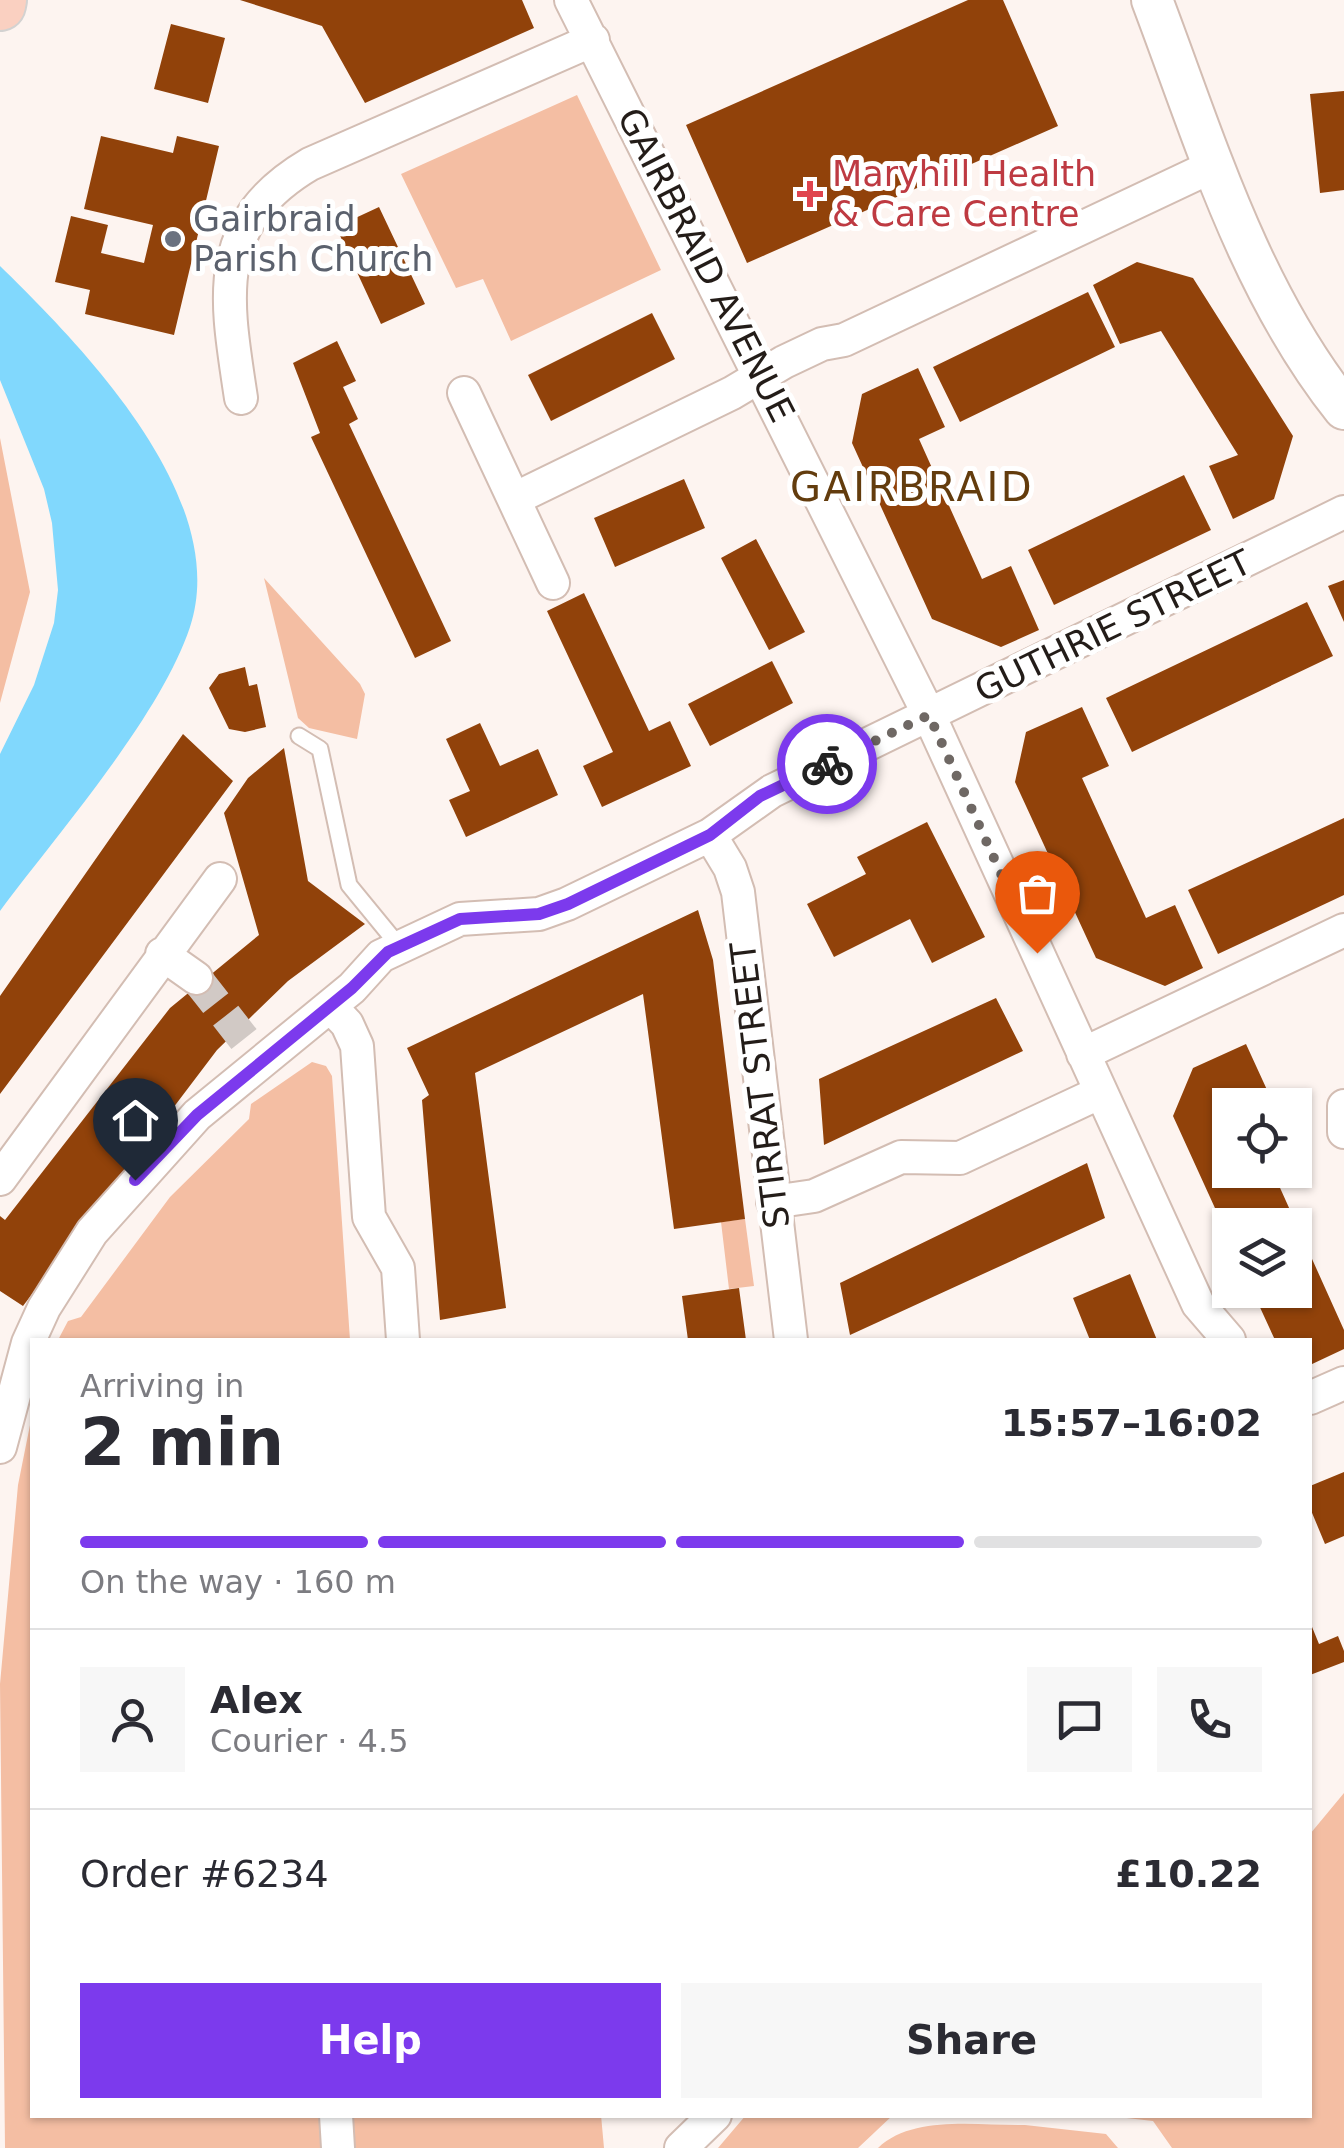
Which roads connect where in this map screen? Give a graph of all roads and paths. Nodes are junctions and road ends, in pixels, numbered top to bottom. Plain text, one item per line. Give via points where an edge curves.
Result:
1 (1152, 0) edge
2 (578, 2) edge
3 (593, 40) junction
4 (1215, 165) junction
5 (762, 376) junction
6 (464, 392) dead end
7 (241, 398) dead end
8 (1344, 409) edge
9 (514, 499) junction
10 (1344, 512) edge
11 (553, 582) dead end
12 (929, 715) junction
13 (299, 736) dead end
14 (710, 835) junction
15 (220, 879) dead end
16 (1344, 930) edge
17 (399, 946) junction
18 (162, 954) junction
19 (196, 978) tunnel mouth
20 (330, 1006) junction
21 (1083, 1054) junction
22 (1101, 1092) junction
23 (1344, 1106) edge
24 (1344, 1132) edge
25 (0, 1179) edge
26 (773, 1202) junction
27 (31, 1338) edge
28 (403, 1338) edge
29 (791, 1338) edge
30 (1227, 1338) edge
31 (30, 1339) edge
32 (1344, 1384) edge
33 (1312, 1397) edge
34 (0, 1447) edge
35 (336, 2118) edge
36 (712, 2118) edge
37 (338, 2148) edge
38 (681, 2148) edge

1 - 4 street
2 - 3 street, GAIRBRAID AVENUE
3 - 5 street, GAIRBRAID AVENUE
3 - 7 street via 310,164 269,193 231,260 228,300
4 - 5 street
4 - 8 street via 1258,274
5 - 9 street
5 - 12 street, GAIRBRAID AVENUE
6 - 9 street
9 - 11 street
10 - 12 street, GUTHRIE STREET
12 - 14 street, GUTHRIE STREET via 760,796
12 - 21 street, GAIRBRAID AVENUE
13 - 17 lane via 320,749 348,885
14 - 17 street, GUTHRIE STREET via 551,910 460,919
14 - 26 street, STIRRAT STREET via 738,892
15 - 18 street
16 - 21 street
17 - 20 street, GUTHRIE STREET
18 - 19 street
18 - 25 street
20 - 27 street, GUTHRIE STREET via 302,1028 252,1050 158,1154 75,1256
20 - 28 street via 357,1046 369,1216 398,1268
21 - 22 street, GAIRBRAID AVENUE
22 - 26 street via 960,1158 901,1157 814,1196
22 - 30 street, GAIRBRAID AVENUE via 1198,1304
23 - 24 street
26 - 29 street, STIRRAT STREET
31 - 34 street, GUTHRIE STREET
32 - 33 street
35 - 37 street
36 - 38 street

